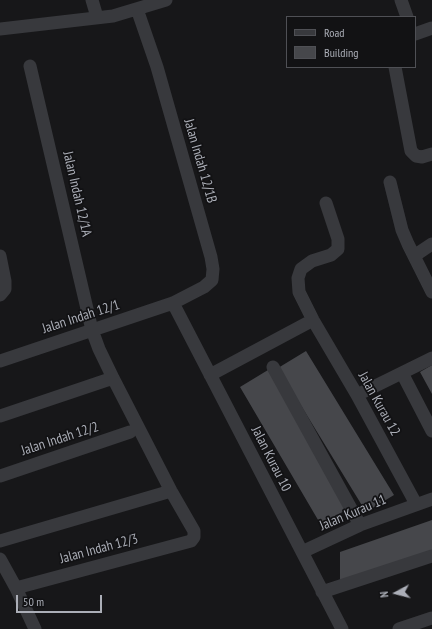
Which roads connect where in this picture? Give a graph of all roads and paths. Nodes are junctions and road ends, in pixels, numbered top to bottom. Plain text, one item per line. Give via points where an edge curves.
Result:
1 (92, 0) edge
2 (166, 0) edge
3 (401, 0) edge
4 (137, 9) junction
5 (407, 16) edge
6 (98, 17) junction
7 (432, 28) edge
8 (0, 29) edge
9 (416, 34) edge
10 (30, 66) dead end
11 (395, 68) edge
12 (432, 154) edge
13 (390, 182) dead end
14 (326, 203) dead end
15 (432, 244) edge
16 (0, 256) edge
17 (414, 256) junction
18 (432, 292) edge
19 (0, 295) edge
20 (173, 303) junction
21 (312, 320) junction
22 (92, 330) junction
23 (432, 358) edge
24 (0, 361) edge
25 (274, 367) dead end
26 (402, 373) junction
27 (210, 374) junction
28 (113, 378) junction
29 (357, 395) junction
30 (0, 416) edge
31 (432, 431) edge
32 (130, 432) dead end
33 (0, 476) edge
34 (171, 491) junction
35 (432, 500) edge
36 (416, 504) junction
37 (360, 525) junction
38 (0, 541) edge
39 (191, 541) joint
40 (302, 552) junction
41 (432, 556) edge
42 (0, 560) edge
43 (16, 588) junction
44 (322, 592) junction
45 (432, 618) edge
46 (35, 629) edge
47 (342, 629) edge
48 (399, 629) edge

1 - 6 street
2 - 4 street
3 - 5 street
4 - 6 street via 113,16
4 - 20 street, Jalan Indah 12/1B via 157,67 213,269 212,280 204,287
6 - 8 street
7 - 9 street
10 - 22 street, Jalan Indah 12/1A
11 - 12 street via 411,151 422,157
13 - 17 street via 402,230
14 - 21 street, Jalan Kurau 12 via 338,238 338,249 331,255 312,261 301,269 298,278 300,292
15 - 17 street
16 - 19 street via 5,281 5,289
17 - 18 street
20 - 22 street, Jalan Indah 12/1
20 - 27 street, Jalan Kurau 10
21 - 27 street
21 - 29 street, Jalan Kurau 12
22 - 24 street, Jalan Indah 12/1
22 - 28 street, Jalan Indah 12/1A
23 - 26 street
25 - 37 street
26 - 29 street
26 - 31 street
27 - 40 street, Jalan Kurau 10
28 - 30 street
28 - 34 street, Jalan Indah 12/1A
29 - 36 street, Jalan Kurau 12
32 - 33 street, Jalan Indah 12/2
34 - 38 street
34 - 39 street, Jalan Indah 12/1A via 194,531
35 - 36 street, Jalan Kurau 11
36 - 37 street, Jalan Kurau 11
37 - 40 street, Jalan Kurau 11
39 - 43 street, Jalan Indah 12/3
40 - 44 street, Jalan Kurau 10
41 - 44 street
42 - 43 street
43 - 46 street
44 - 47 street, Jalan Kurau 10
45 - 48 street

